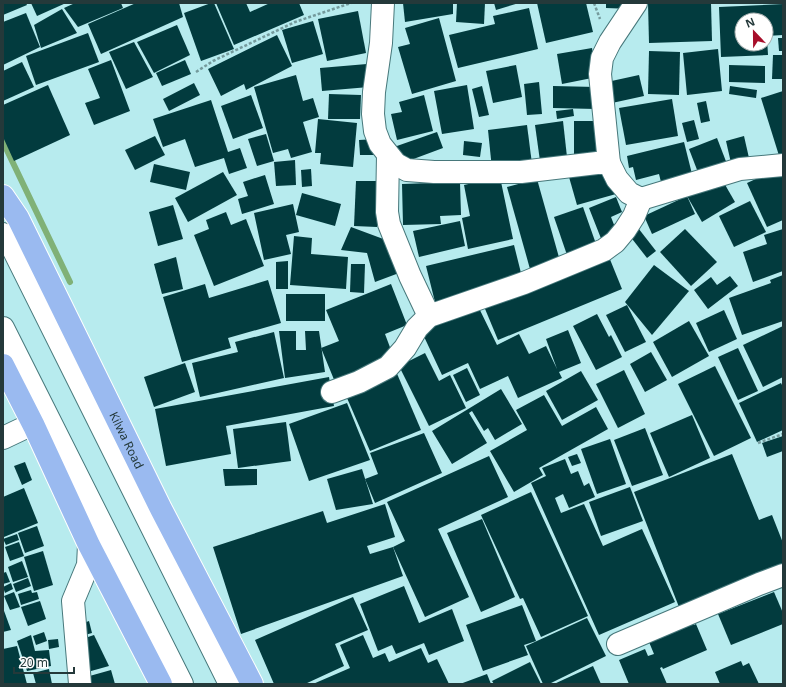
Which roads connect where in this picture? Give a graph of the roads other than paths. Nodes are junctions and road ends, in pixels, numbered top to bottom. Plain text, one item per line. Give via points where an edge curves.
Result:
1 (383, 3) edge
2 (636, 3) edge
3 (388, 156) junction
4 (609, 163) junction
5 (783, 165) edge
6 (3, 196) edge
7 (641, 199) junction
8 (3, 234) edge
9 (429, 316) junction
10 (3, 328) edge
11 (3, 365) edge
12 (332, 392) dead end
13 (34, 426) junction
14 (3, 438) edge
15 (89, 545) junction
16 (783, 575) edge
17 (618, 644) dead end
18 (80, 684) edge
19 (161, 684) edge
20 (182, 684) edge
21 (230, 684) edge
22 (252, 684) edge

1 - 3 street via 373,114 375,131
2 - 4 street via 602,58 600,74
3 - 4 street via 407,170 434,172 521,172
3 - 9 street via 389,224
4 - 7 street via 629,193
5 - 7 street via 740,169
6 - 22 highway, Kilwa Road via 18,218 161,508
7 - 9 street via 625,230 604,250 524,283
8 - 21 street via 13,249
9 - 12 street via 388,367
10 - 20 street
11 - 13 highway
13 - 14 street
13 - 15 highway
15 - 18 street via 88,565 73,601
15 - 19 highway
16 - 17 street

